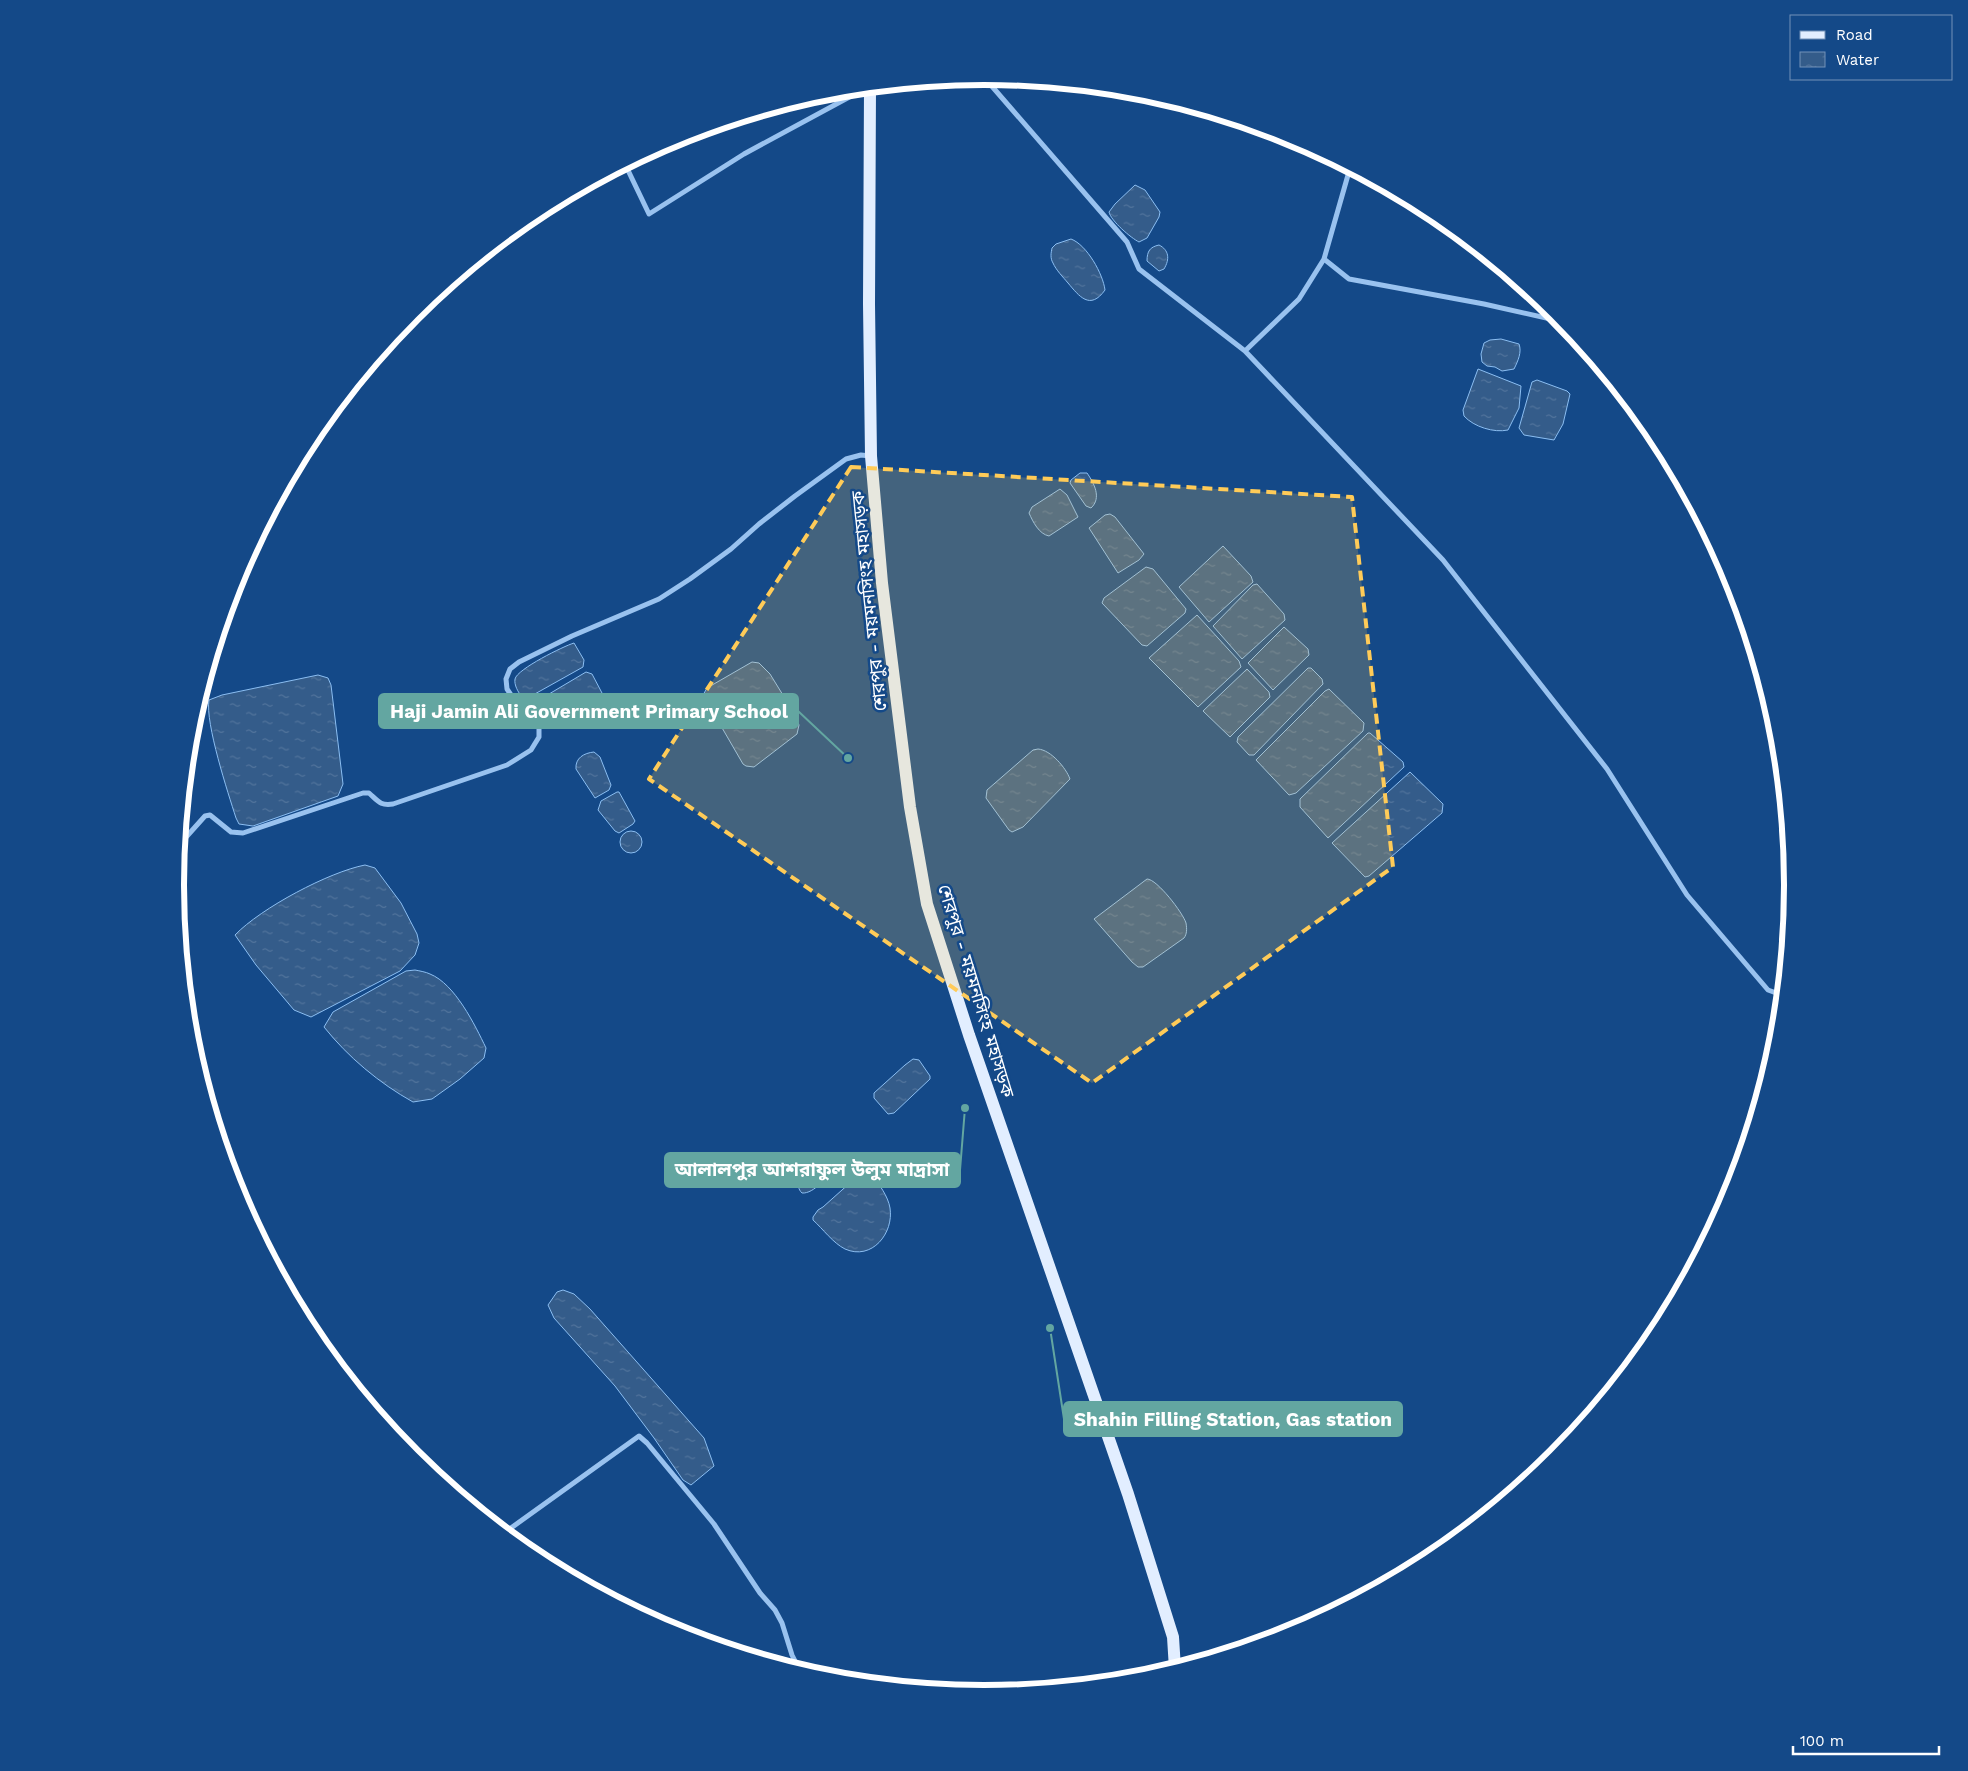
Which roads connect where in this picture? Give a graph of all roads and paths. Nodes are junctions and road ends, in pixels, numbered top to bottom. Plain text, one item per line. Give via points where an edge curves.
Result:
1 (991, 85) edge
2 (870, 94) edge
3 (850, 97) edge
4 (628, 169) edge
5 (1348, 173) edge
6 (1324, 259) junction
7 (1550, 319) edge
8 (1245, 351) junction
9 (872, 456) junction
10 (185, 838) edge
11 (1777, 993) edge
12 (509, 1529) edge
13 (1174, 1663) edge
14 (796, 1664) edge

1 - 8 street via 1127,242 1139,269
2 - 9 main road, শেরপুর - ময়মনসিংহ মহাসড়ক
3 - 4 street via 744,154 649,214
5 - 6 street
6 - 7 street via 1349,280
6 - 8 street via 1299,299
8 - 11 street via 1444,560 1607,769 1687,895 1768,990
9 - 10 street via 846,459 690,580 658,599 519,662 506,679 507,689 513,698 533,713 540,727 531,750 507,765 386,806 378,804 369,793 363,793 243,833 231,832 210,816 205,816
9 - 13 main road, শেরপুর - ময়মনসিংহ মহাসড়ক via 882,583 910,807 927,904 1128,1494 1173,1637
12 - 14 street via 639,1436 714,1524 775,1610

